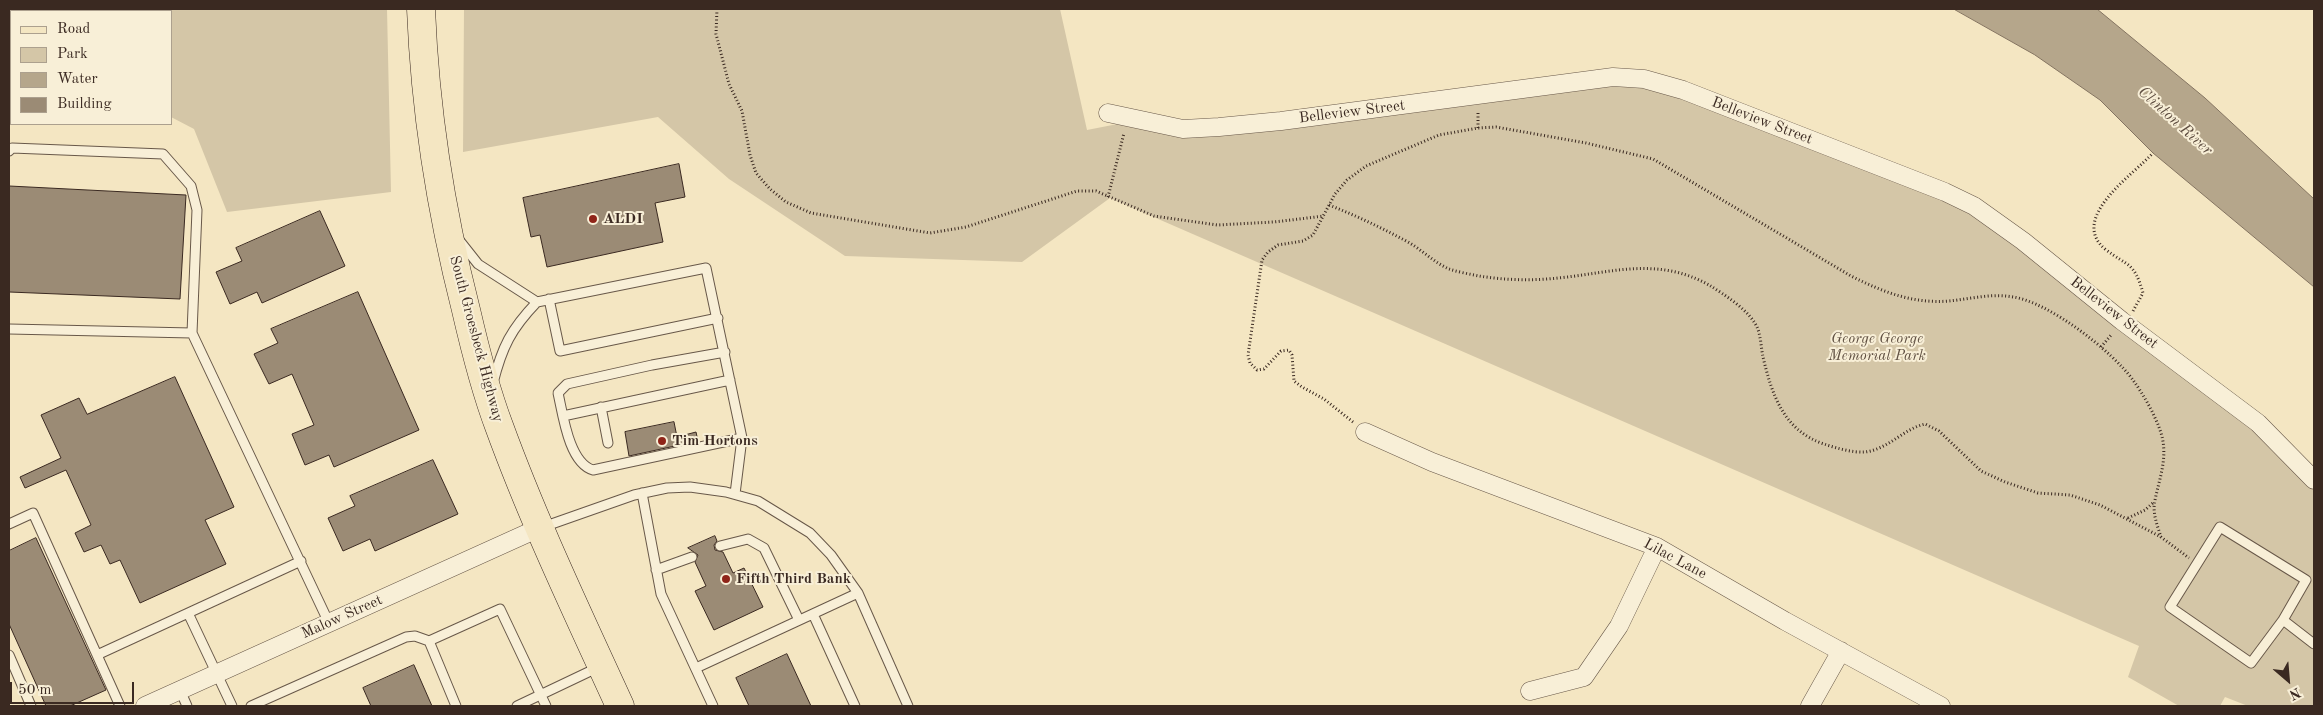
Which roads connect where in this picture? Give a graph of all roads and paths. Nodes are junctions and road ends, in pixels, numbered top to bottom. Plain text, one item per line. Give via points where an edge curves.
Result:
1 (421, 9) edge
2 (717, 9) edge
3 (1108, 113) dead end
4 (1128, 118) junction
5 (9, 151) edge
6 (2153, 153) dead end
7 (1108, 197) junction
8 (1330, 205) junction
9 (1324, 216) junction
10 (447, 226) junction
11 (548, 299) junction
12 (537, 302) junction
13 (718, 318) junction
14 (2122, 322) junction
15 (9, 329) edge
16 (192, 333) junction
17 (725, 352) junction
18 (730, 380) junction
19 (489, 396) junction
20 (601, 407) junction
21 (563, 416) junction
22 (1365, 432) joint
23 (742, 438) junction
24 (608, 443) dead end
25 (2314, 480) edge
26 (642, 493) junction
27 (735, 494) junction
28 (2154, 502) junction
29 (2127, 519) junction
30 (9, 524) edge
31 (539, 528) junction
32 (2161, 537) junction
33 (720, 546) dead end
34 (1657, 547) junction
35 (692, 557) dead end
36 (301, 561) junction
37 (2196, 564) junction
38 (656, 570) junction
39 (858, 593) junction
40 (188, 613) junction
41 (813, 614) junction
42 (799, 620) junction
43 (2283, 620) junction
44 (329, 623) junction
45 (429, 641) junction
46 (2314, 644) edge
47 (1841, 651) junction
48 (97, 654) junction
49 (9, 655) edge
50 (602, 666) junction
51 (696, 668) junction
52 (216, 674) junction
53 (1530, 691) dead end
54 (541, 695) junction
55 (184, 698) edge
56 (32, 706) edge
57 (120, 706) edge
58 (145, 706) edge
59 (232, 706) edge
60 (251, 706) edge
61 (456, 706) edge
62 (517, 706) edge
63 (546, 706) edge
64 (620, 706) edge
65 (714, 706) edge
66 (854, 706) edge
67 (908, 706) edge
68 (1810, 706) edge
69 (1942, 706) edge

1 - 10 main road, South Groesbeck Highway via 429,112
2 - 7 path via 716,34 729,84 742,111 756,173 786,202 811,213 930,232 966,228 1078,191 1096,192
3 - 4 street, Belleview Street
4 - 7 path
4 - 14 street, Belleview Street via 1184,130 1301,119 1613,77 1644,79 1683,90 1967,203 2023,241
5 - 16 lane via 12,148 163,154 191,186 198,210
6 - 14 path via 2100,206 2094,220 2096,238 2105,249 2133,269 2140,280 2143,293 2140,302
7 - 9 path via 1154,216 1217,225
8 - 9 path
8 - 28 path via 1347,180 1366,166 1439,135 1478,128 1496,127 1562,138 1653,159 1883,292 1917,302 2011,296 2034,301 2073,327 2101,347 2132,379 2161,430 2165,456
8 - 29 path via 1372,223 1448,269 1478,276 1508,280 1557,278 1627,268 1685,275 1709,286 1741,308 1756,327 1773,394 1790,423 1808,439 1863,452 1882,448 1913,426 1925,424 1939,431 1981,471 2038,493 2070,495 2100,504
9 - 22 path via 1313,234 1303,241 1278,245 1262,260 1248,355 1257,370 1264,369 1281,351 1289,350 1294,380
10 - 12 lane via 478,264
10 - 19 main road, South Groesbeck Highway
11 - 12 lane
11 - 13 lane via 706,268
11 - 13 lane via 560,351
12 - 19 lane via 517,323 499,358
13 - 17 lane
14 - 25 street, Belleview Street via 2258,423
15 - 16 lane
16 - 36 lane
17 - 18 lane
17 - 21 lane via 567,384 558,393
18 - 20 lane
18 - 23 lane
19 - 31 main road, South Groesbeck Highway
20 - 21 lane
20 - 24 lane
21 - 23 lane via 578,459 585,468 593,470
22 - 34 street, Lilac Lane via 1432,462
23 - 27 lane
26 - 27 lane via 690,487
26 - 31 lane
26 - 38 lane
27 - 39 lane via 758,501 810,533 831,555
28 - 29 path via 2146,510
28 - 32 path via 2155,520
29 - 32 path
30 - 48 lane via 33,513
31 - 44 street, Malow Street
31 - 50 main road, South Groesbeck Highway
32 - 37 path
33 - 42 lane via 748,539 764,548
34 - 47 street, Lilac Lane
34 - 53 street via 1619,626 1584,677
35 - 38 lane
36 - 40 lane
36 - 44 lane
37 - 43 lane via 2220,527 2306,580
37 - 43 lane via 2170,607 2251,663
38 - 51 lane via 661,594
39 - 41 lane
39 - 67 lane
40 - 48 lane
40 - 52 lane
41 - 42 lane
41 - 66 lane
42 - 51 lane
43 - 46 lane
44 - 52 street, Malow Street
45 - 54 lane via 500,609
45 - 60 lane via 406,636
45 - 61 lane
47 - 68 street
47 - 69 street, Lilac Lane
48 - 57 lane
49 - 56 lane
50 - 54 lane
50 - 64 main road, South Groesbeck Highway
51 - 65 lane
52 - 55 street, Malow Street
52 - 59 lane
54 - 62 lane
54 - 63 lane
55 - 58 street, Malow Street

